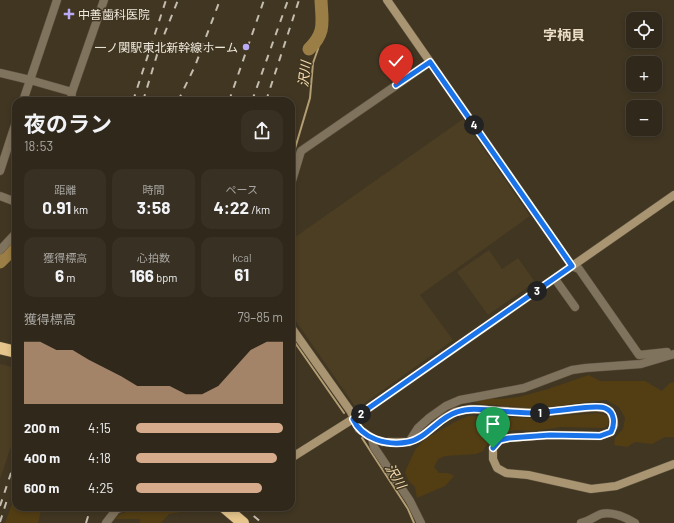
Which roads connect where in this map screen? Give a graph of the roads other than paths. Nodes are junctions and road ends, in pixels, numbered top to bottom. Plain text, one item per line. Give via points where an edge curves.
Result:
1 (57, 0) edge
2 (104, 0) edge
3 (387, 0) edge
4 (430, 62) junction
5 (0, 73) edge
6 (30, 80) junction
7 (72, 92) junction
8 (24, 97) edge
9 (71, 97) edge
10 (12, 134) edge
11 (0, 171) edge
12 (295, 171) edge
13 (674, 195) edge
14 (0, 196) edge
15 (12, 200) edge
16 (12, 237) edge
17 (0, 250) edge
18 (572, 266) junction
19 (555, 279) junction
20 (575, 307) dead end
21 (295, 333) edge
22 (0, 348) edge
23 (12, 351) edge
24 (674, 351) edge
25 (674, 354) edge
26 (0, 357) edge
27 (12, 359) edge
28 (353, 419) junction
29 (372, 438) junction
30 (409, 442) junction
31 (295, 455) edge
32 (674, 464) edge
33 (115, 511) edge
34 (225, 511) edge
35 (227, 511) edge
36 (106, 523) edge
37 (233, 523) edge
38 (243, 523) edge
39 (421, 523) edge
40 (581, 523) edge
41 (635, 523) edge

1 - 6 street
2 - 7 street
3 - 4 street
4 - 12 street via 301,151
4 - 18 street
5 - 6 street
6 - 7 street
6 - 8 street
7 - 9 street
10 - 11 street
13 - 18 street
14 - 15 street
16 - 17 street
18 - 19 street
18 - 24 street via 579,269 639,355
19 - 20 street
19 - 28 street
21 - 28 street via 351,412
22 - 23 highway
25 - 30 street via 642,364 572,370 524,388 460,400 429,418 418,428
26 - 27 highway
28 - 29 street via 359,429
28 - 31 street
29 - 30 street via 383,442
29 - 39 street via 374,447 410,501
30 - 32 street via 423,435 443,419 456,412 470,409 538,413 593,407 610,411 614,425 611,432 600,436 550,435 500,440 493,448 492,459 497,468 506,473 528,475 591,489 616,486
33 - 36 street
34 - 37 highway
35 - 38 highway
40 - 41 street via 589,522 601,514 616,514

